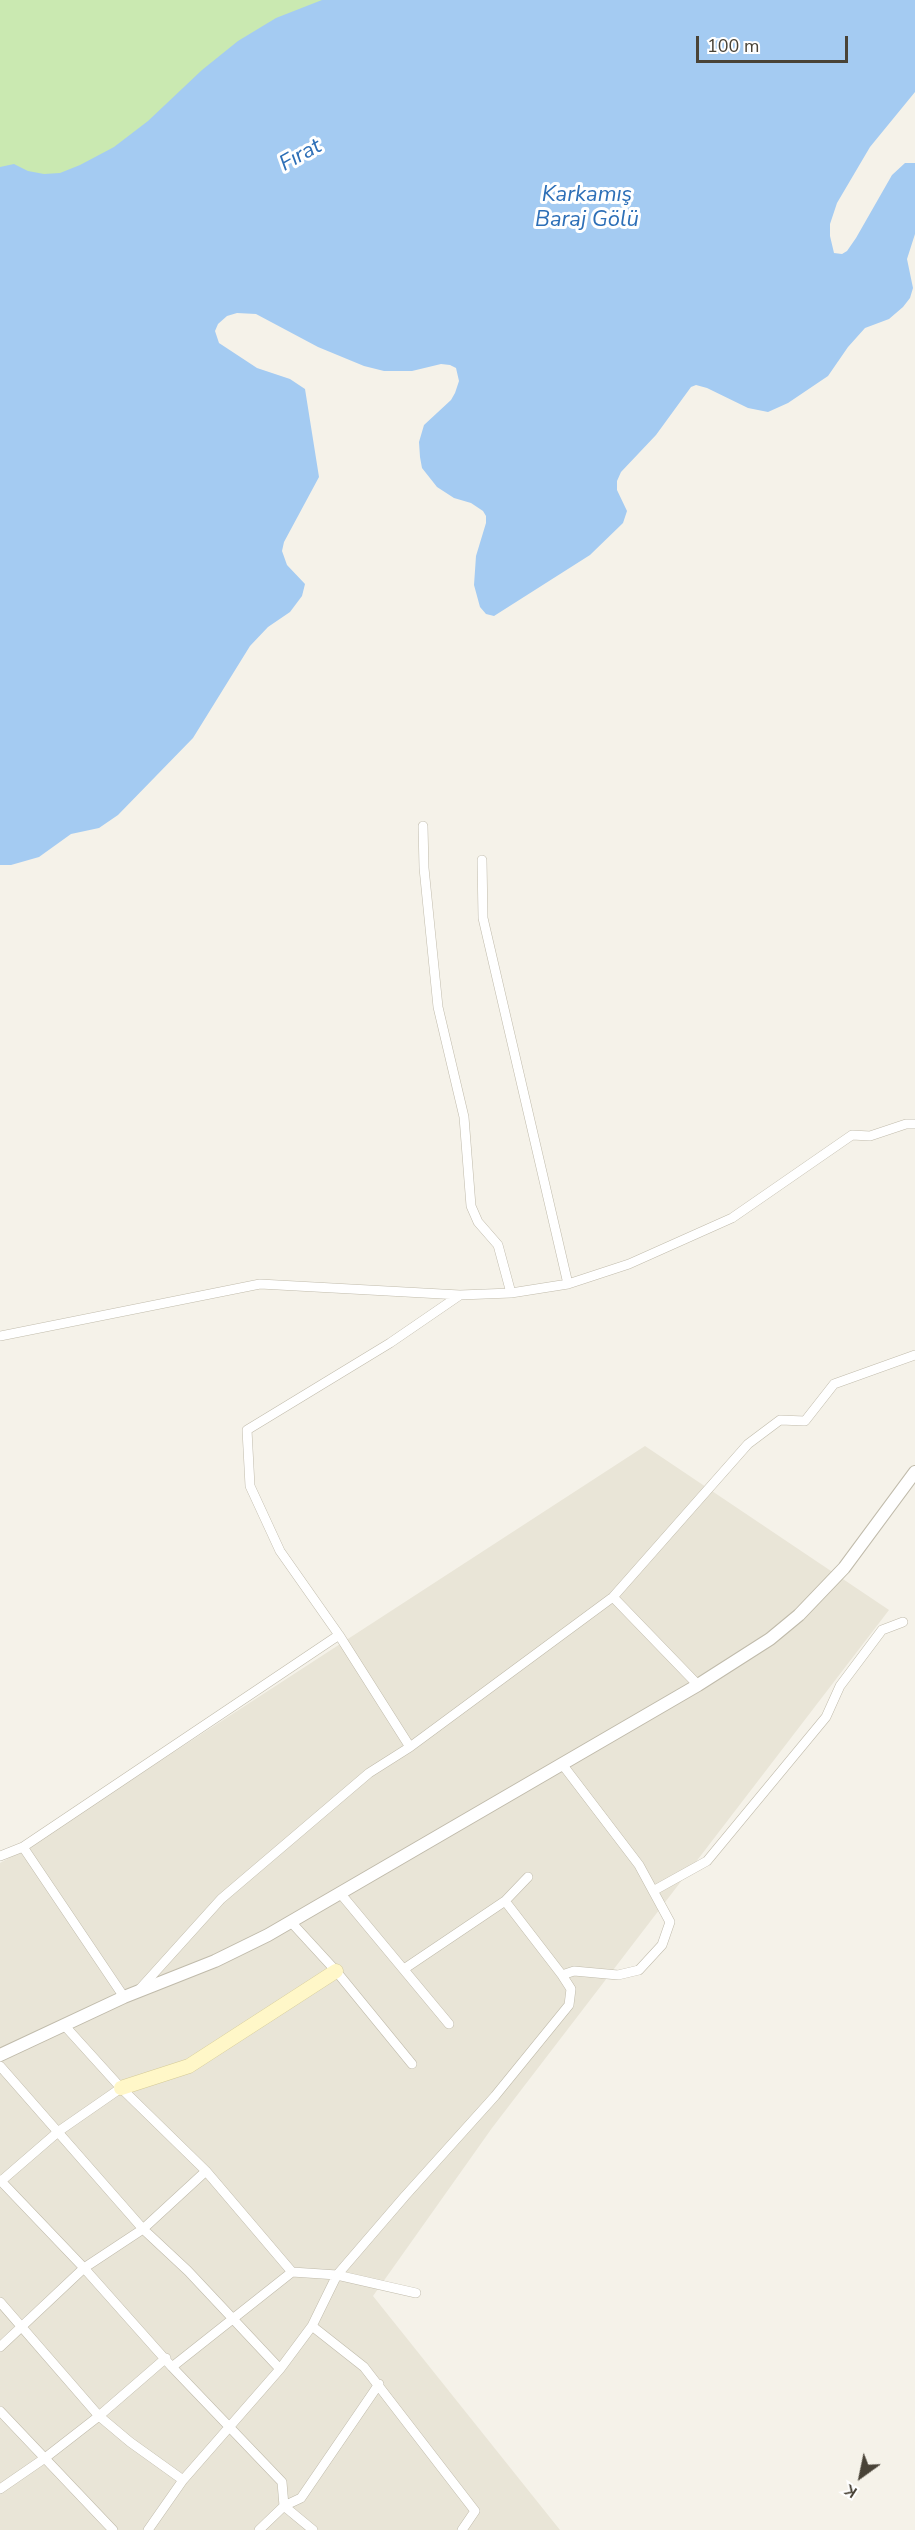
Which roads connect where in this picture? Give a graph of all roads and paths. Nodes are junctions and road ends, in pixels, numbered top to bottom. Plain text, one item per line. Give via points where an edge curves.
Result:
1 (423, 826) dead end
2 (482, 860) dead end
3 (915, 1124) edge
4 (568, 1284) junction
5 (511, 1293) junction
6 (460, 1295) junction
7 (0, 1336) edge
8 (915, 1355) edge
9 (915, 1473) edge
10 (614, 1597) junction
11 (903, 1622) dead end
12 (339, 1635) junction
13 (698, 1685) junction
14 (410, 1747) junction
15 (562, 1764) junction
16 (23, 1847) junction
17 (0, 1856) edge
18 (528, 1877) dead end
19 (653, 1891) junction
20 (340, 1893) junction
21 (505, 1901) junction
22 (291, 1922) junction
23 (404, 1969) junction
24 (336, 1971) junction
25 (562, 1976) junction
26 (130, 1995) junction
27 (449, 2024) dead end
28 (64, 2025) junction
29 (0, 2055) edge
30 (412, 2064) dead end
31 (0, 2066) edge
32 (121, 2088) junction
33 (59, 2131) junction
34 (206, 2171) junction
35 (0, 2181) edge
36 (143, 2229) junction
37 (84, 2268) junction
38 (292, 2272) junction
39 (337, 2275) junction
40 (416, 2293) dead end
41 (0, 2302) edge
42 (233, 2319) junction
43 (21, 2326) junction
44 (312, 2326) junction
45 (0, 2347) edge
46 (166, 2358) junction
47 (172, 2367) junction
48 (280, 2369) junction
49 (379, 2384) junction
50 (0, 2411) edge
51 (99, 2416) junction
52 (230, 2428) junction
53 (45, 2458) junction
54 (183, 2480) junction
55 (0, 2489) edge
56 (284, 2506) junction
57 (113, 2530) edge
58 (148, 2530) edge
59 (259, 2530) edge
60 (313, 2530) edge
61 (462, 2530) edge

1 - 5 street via 438,1007 464,1118 471,1206 478,1222 498,1245
2 - 4 street via 483,918
3 - 4 street via 870,1137 852,1135 732,1218 629,1264
4 - 5 street
5 - 6 street
6 - 7 street via 260,1284
6 - 12 street via 390,1343 247,1430 250,1486 280,1551
8 - 10 street via 834,1384 805,1421 780,1420 748,1444
9 - 13 street via 844,1568 799,1615 770,1639
10 - 13 street
10 - 14 street
11 - 19 street via 882,1630 840,1686 826,1717 707,1861
12 - 14 street
12 - 16 street
13 - 15 street
14 - 26 street via 369,1773 221,1899
15 - 19 street via 639,1865
15 - 20 street
16 - 17 street
16 - 26 street
18 - 21 street
19 - 25 street via 670,1922 662,1945 639,1970 618,1975 574,1971
20 - 22 street
20 - 23 street
21 - 23 street
21 - 25 street
22 - 24 street
22 - 26 street via 215,1961
23 - 27 street
24 - 30 street
24 - 32 main road via 189,2066
25 - 39 street via 572,1989 569,2005 495,2096
26 - 28 street
28 - 29 street
28 - 32 street
31 - 33 street
32 - 33 street
32 - 34 street
33 - 35 street
33 - 36 street
34 - 36 street
34 - 38 street
35 - 37 street
36 - 37 street
36 - 42 street
37 - 43 street
37 - 46 street
38 - 39 street
38 - 42 street
39 - 40 street
39 - 44 street
41 - 43 street
42 - 47 street
42 - 48 street
43 - 45 street
43 - 51 street
44 - 48 street
44 - 49 street via 364,2367
46 - 47 street
46 - 51 street
47 - 52 street
48 - 52 street
49 - 56 street via 301,2498
49 - 61 street via 475,2511
50 - 53 street
51 - 53 street
51 - 54 street
52 - 54 street
52 - 56 street via 282,2482
53 - 55 street
53 - 57 street
54 - 58 street
56 - 59 street
56 - 60 street

